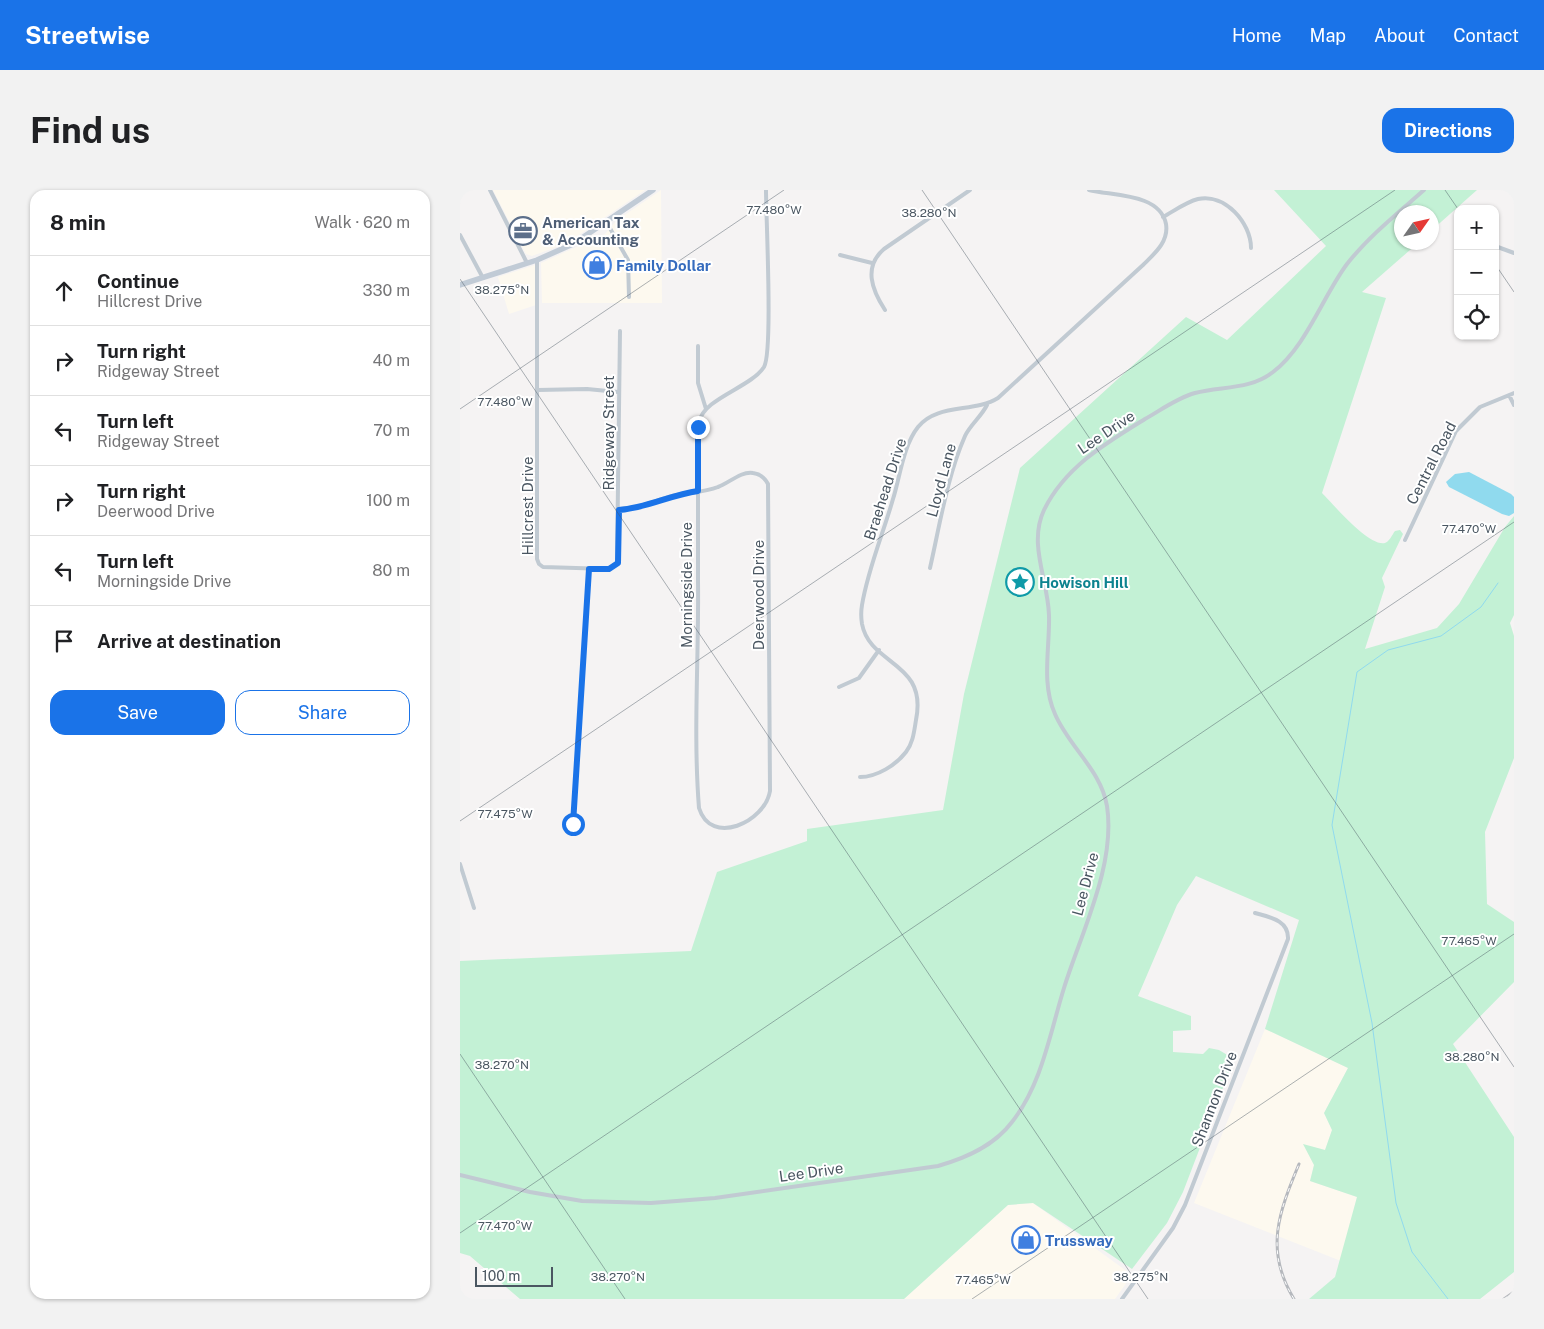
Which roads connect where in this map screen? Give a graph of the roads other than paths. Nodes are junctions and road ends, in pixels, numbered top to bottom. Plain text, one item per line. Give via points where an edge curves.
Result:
1 (490, 190) edge
2 (653, 190) edge
3 (766, 190) edge
4 (970, 190) edge
5 (1089, 190) edge
6 (1424, 190) edge
7 (1163, 217) junction
8 (607, 223) junction
9 (460, 235) edge
10 (1499, 247) edge
11 (1252, 248) dead end
12 (1514, 253) edge
13 (840, 255) dead end
14 (537, 260) junction
15 (527, 263) junction
16 (872, 263) junction
17 (482, 278) junction
18 (460, 285) edge
19 (629, 297) dead end
20 (885, 310) dead end
21 (620, 331) dead end
22 (698, 346) dead end
23 (538, 390) junction
24 (618, 392) junction
25 (1514, 393) edge
26 (1509, 395) junction
27 (1514, 404) edge
28 (987, 405) junction
29 (706, 409) junction
30 (698, 491) junction
31 (619, 510) junction
32 (1405, 540) dead end
33 (930, 568) dead end
34 (589, 569) junction
35 (879, 650) junction
36 (839, 687) dead end
37 (860, 777) dead end
38 (573, 824) dead end
39 (714, 827) joint
40 (460, 864) edge
41 (474, 908) dead end
42 (1255, 913) dead end
43 (460, 1175) edge
44 (1122, 1299) edge

1 - 15 street
2 - 8 main road
3 - 29 street via 769,334 766,362 758,374
4 - 16 street via 884,249
5 - 7 street via 1143,201 1156,207
6 - 43 street, Lee Drive via 1377,232 1347,265 1296,347 1276,370 1246,385 1183,397 1103,444 1070,474 1044,511 1038,541 1049,615 1048,692 1060,725 1102,787 1108,828 1099,884 1041,1068 1026,1100 1005,1131 978,1151 938,1166 685,1201 623,1204 582,1201
7 - 11 street via 1197,199 1215,200 1240,218 1250,233
7 - 28 street, Braehead Drive via 1165,238 1151,258
8 - 14 main road via 573,244
8 - 19 street via 628,260
9 - 17 street
10 - 12 street
13 - 16 street
14 - 15 main road
14 - 23 street, Hillcrest Drive
15 - 17 main road
16 - 20 street via 872,282
17 - 18 main road
21 - 24 street, Ridgeway Street
22 - 29 street via 698,383
23 - 24 street
23 - 34 street, Hillcrest Drive via 539,564 544,568
24 - 31 street, Ridgeway Street
25 - 26 street, Central Road
26 - 27 street
26 - 32 street, Central Road via 1480,407 1456,432
28 - 33 street, Lloyd Lane via 965,435 946,496
28 - 35 street, Braehead Drive via 936,414 918,427 911,441 862,604 862,626
29 - 30 street, Morningside Drive via 698,424
30 - 31 street, Deerwood Drive via 671,496 647,506
30 - 39 street, Morningside Drive via 698,796 700,813
30 - 39 street, Deerwood Drive via 719,487 742,475 754,473 766,480 770,490 770,792 767,804 755,818 731,827
31 - 34 street, Ridgeway Street via 618,563 609,569
34 - 38 street
35 - 36 street via 859,678
35 - 37 street, Braehead Drive via 913,682 917,716 912,741 903,755 878,773
40 - 41 street
42 - 44 street, Shannon Drive via 1280,921 1286,928 1288,939 1185,1205 1173,1228

